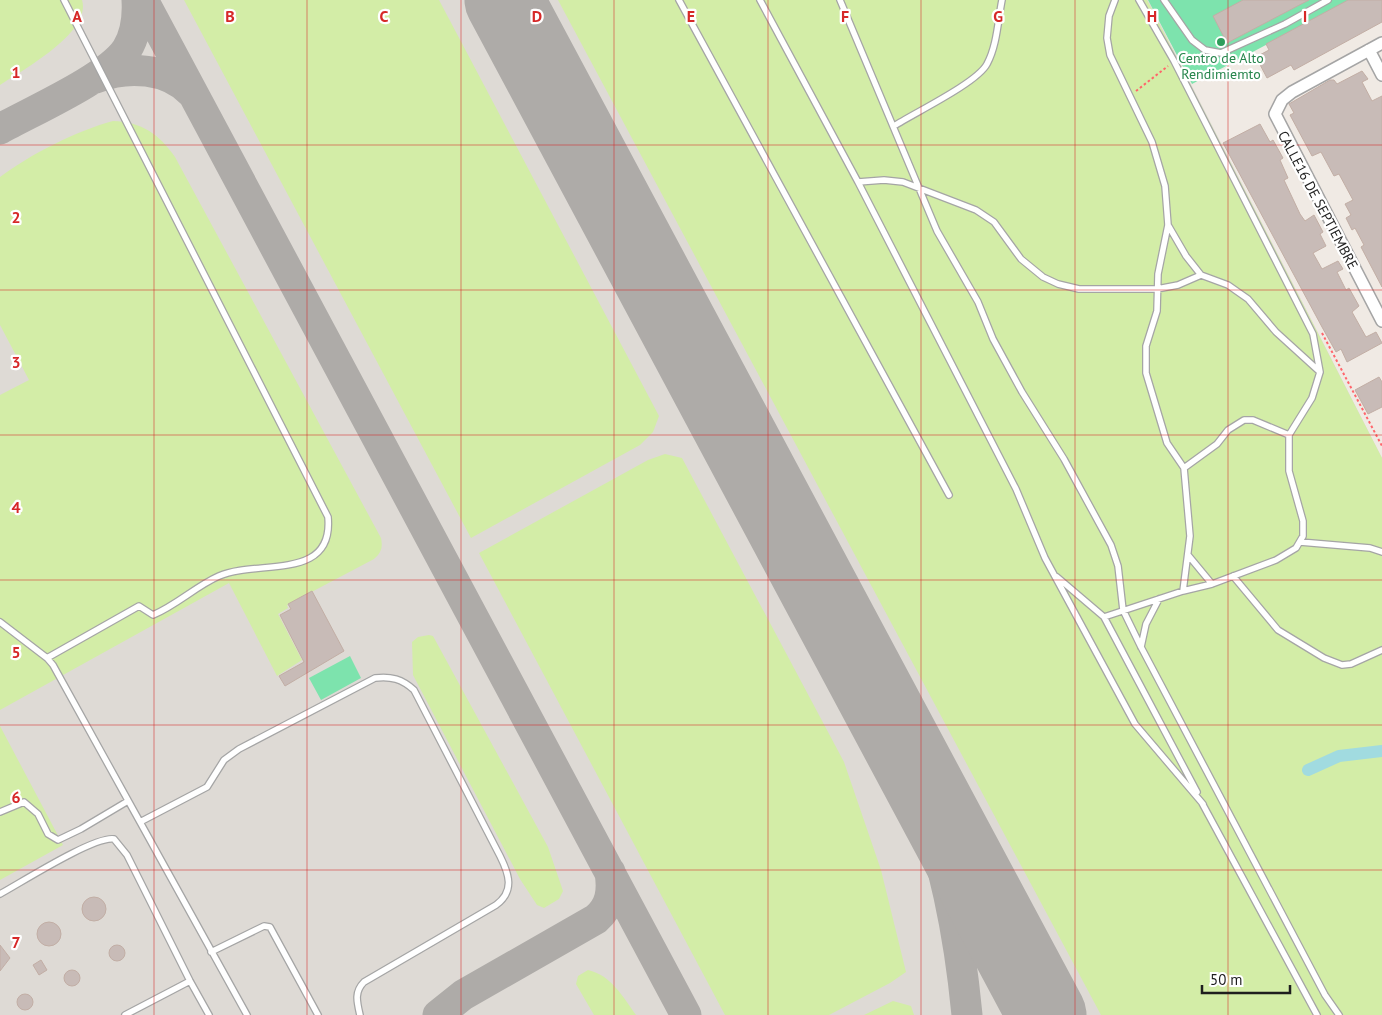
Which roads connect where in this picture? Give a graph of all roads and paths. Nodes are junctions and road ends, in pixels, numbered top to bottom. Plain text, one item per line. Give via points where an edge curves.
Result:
1 (64, 0) edge
2 (678, 0) edge
3 (760, 0) edge
4 (840, 0) edge
5 (1002, 0) edge
6 (1115, 0) edge
7 (1139, 0) edge
8 (1164, 0) edge
9 (1328, 0) edge
10 (1382, 43) edge
11 (1369, 50) junction
12 (1174, 61) junction
13 (1382, 75) edge
14 (1130, 95) junction
15 (894, 126) junction
16 (858, 182) junction
17 (918, 189) junction
18 (1168, 225) junction
19 (1201, 275) junction
20 (1157, 289) junction
21 (1382, 321) edge
22 (1320, 372) junction
23 (1288, 435) junction
24 (1184, 468) junction
25 (949, 496) dead end
26 (1300, 542) junction
27 (1382, 552) edge
28 (1188, 556) junction
29 (1055, 575) junction
30 (1233, 576) junction
31 (1212, 584) junction
32 (1183, 591) junction
33 (1159, 599) junction
34 (1124, 610) junction
35 (1104, 617) junction
36 (0, 622) edge
37 (1141, 647) junction
38 (1382, 650) edge
39 (47, 658) junction
40 (128, 801) junction
41 (1203, 804) junction
42 (0, 812) edge
43 (140, 822) junction
44 (0, 894) edge
45 (211, 952) junction
46 (190, 981) junction
47 (126, 1015) edge
48 (209, 1015) edge
49 (247, 1015) edge
50 (318, 1015) edge
51 (360, 1015) edge
52 (1317, 1015) edge
53 (1339, 1015) edge

1 - 39 lane via 328,517 329,530 324,547 312,557 288,566 240,569 218,576 153,614 139,606
2 - 25 lane
3 - 16 lane
4 - 15 lane
5 - 15 lane via 987,65 968,82
6 - 14 lane via 1109,16 1107,38 1110,55
7 - 12 lane
8 - 9 lane via 1192,40 1205,50 1221,53
10 - 11 street, CALLE16 DE SEPTIEMBRE
11 - 13 street
11 - 21 street, CALLE16 DE SEPTIEMBRE via 1292,92 1282,100 1275,114
12 - 14 path
12 - 22 lane via 1313,334
14 - 18 lane via 1152,142 1165,186
15 - 17 lane
16 - 17 lane via 903,182
16 - 29 lane via 1016,489
17 - 20 lane via 976,210 994,222 1021,259 1043,277 1058,284 1080,289
17 - 34 lane via 937,231 978,302 993,339 1111,545 1118,566
18 - 19 lane
18 - 20 lane
19 - 20 lane via 1178,285
19 - 22 lane via 1228,285 1248,299 1276,332
20 - 24 lane via 1157,311 1146,346 1146,373 1167,443
22 - 23 lane via 1312,398
23 - 24 lane via 1253,420 1244,420
23 - 26 lane via 1289,471 1303,521
24 - 28 lane via 1190,536
26 - 27 lane via 1370,548
26 - 30 lane via 1276,560
28 - 31 lane
28 - 32 lane
29 - 35 lane
29 - 41 lane via 1136,724
30 - 31 lane
30 - 38 lane via 1278,630 1324,658 1342,665 1351,664
31 - 32 lane
32 - 33 lane
33 - 34 lane
33 - 37 lane via 1146,624
34 - 35 lane
34 - 37 lane
35 - 41 lane
36 - 39 lane
37 - 53 lane via 1325,995
39 - 40 lane
40 - 42 lane via 58,840 48,834 38,814 24,802
40 - 43 lane
41 - 52 lane
43 - 45 lane
43 - 51 lane via 207,787 224,760 235,752 375,678 386,677 407,683 414,690 500,856 510,879 509,887 496,905 364,982 356,998
44 - 46 lane via 89,845 106,838 114,839 128,855
45 - 49 lane
45 - 50 lane via 264,926 270,927
46 - 47 lane
46 - 48 lane

